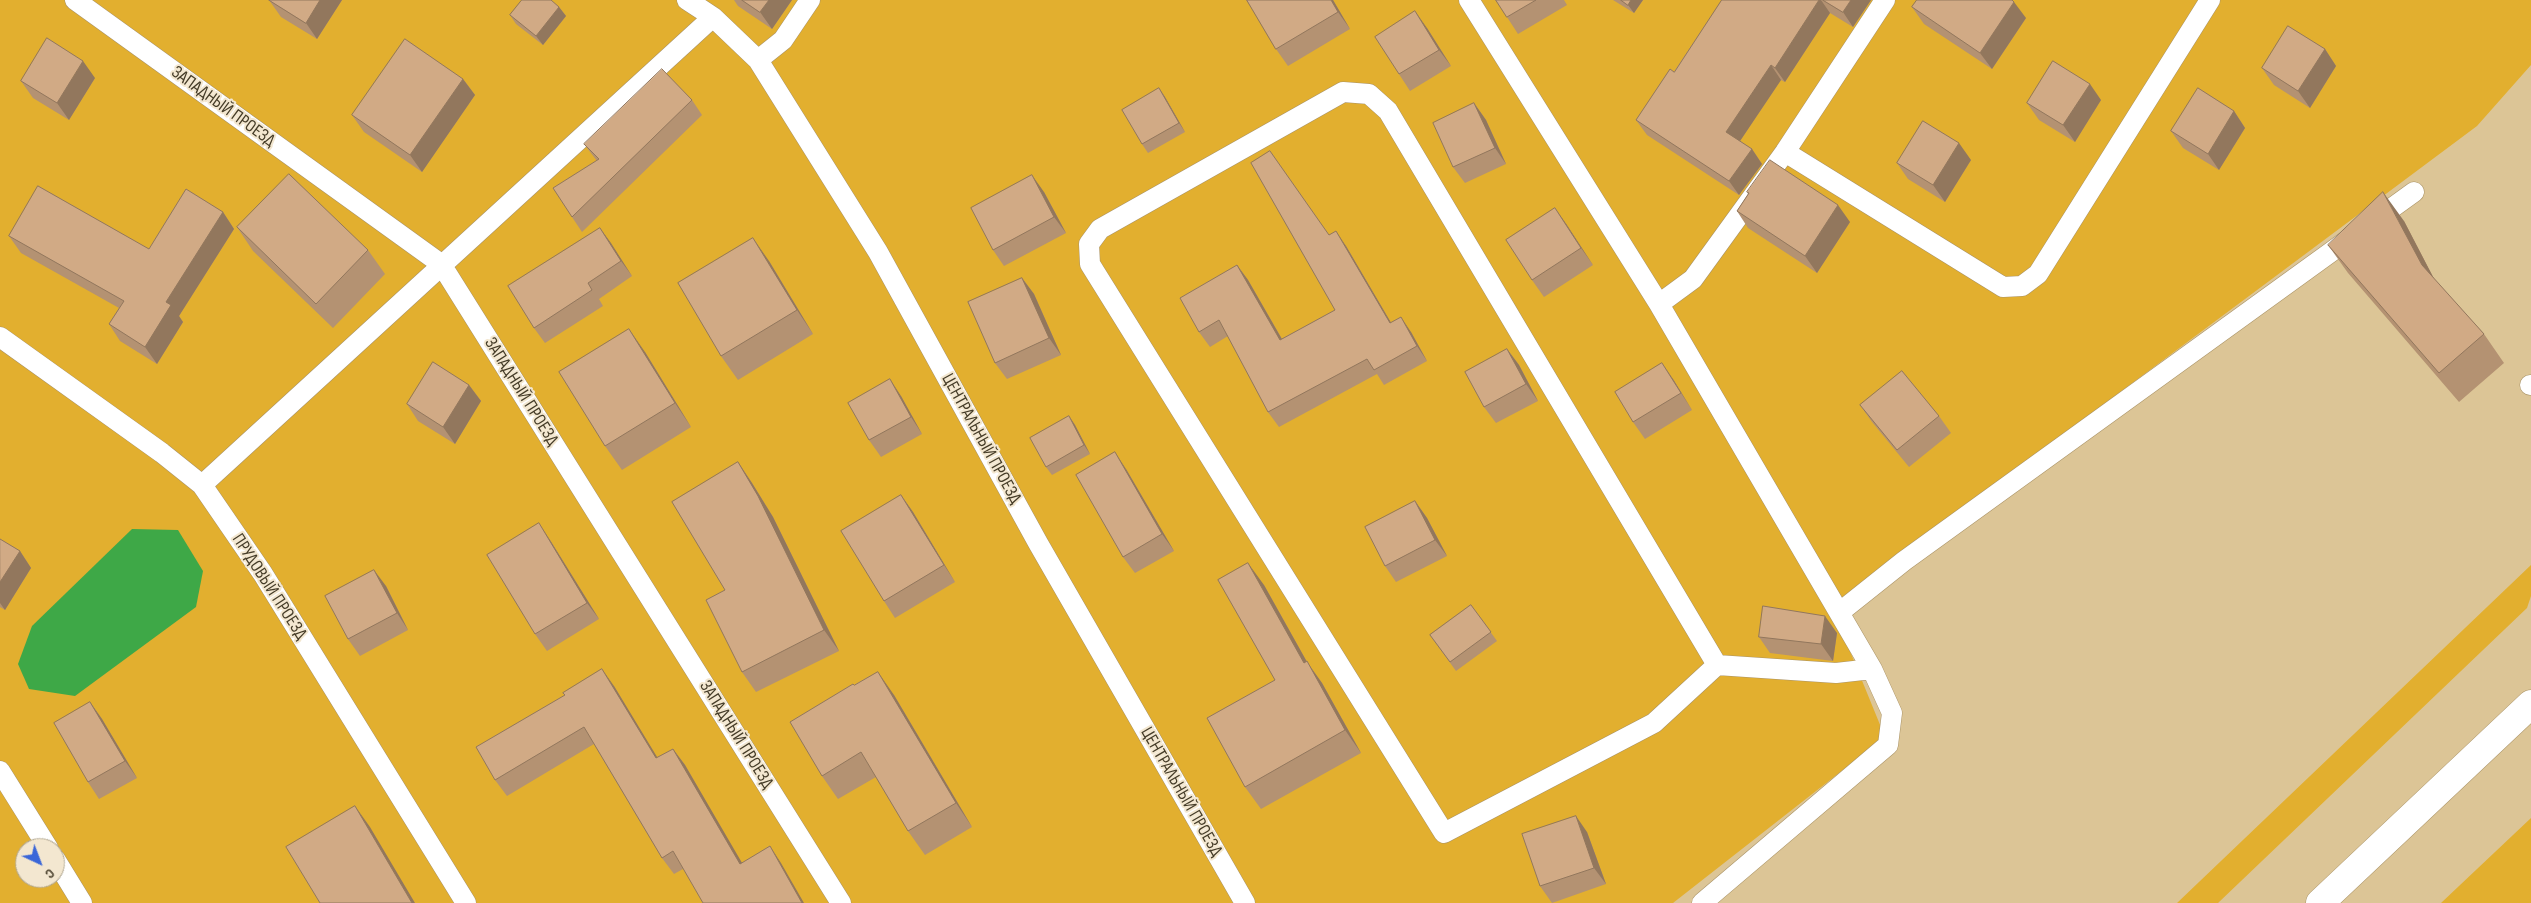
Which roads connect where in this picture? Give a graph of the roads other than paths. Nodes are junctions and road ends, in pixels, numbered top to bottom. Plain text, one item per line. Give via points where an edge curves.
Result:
1 (75, 0) edge
2 (687, 0) edge
3 (810, 0) edge
4 (1469, 0) edge
5 (1885, 0) edge
6 (2210, 0) edge
7 (713, 17) junction
8 (758, 60) junction
9 (1785, 152) junction
10 (2414, 192) dead end
11 (441, 264) junction
12 (1659, 304) junction
13 (0, 337) edge
14 (202, 485) junction
15 (1840, 612) junction
16 (1717, 666) junction
17 (1872, 669) junction
18 (2531, 704) edge
19 (0, 771) edge
20 (42, 838) edge
21 (65, 875) edge
22 (82, 903) edge
23 (466, 903) edge
24 (841, 903) edge
25 (1245, 903) edge
26 (1702, 903) edge
27 (2320, 903) edge

1 - 11 lane, ЗАПАДНЫЙ ПРОЕЗД
2 - 7 lane, ЦЕНТРАЛЬНЫЙ ПРОЕЗД
3 - 8 lane via 783,40
4 - 12 lane
5 - 9 lane
6 - 9 lane via 2038,274 2022,286 2003,287
7 - 8 lane, ЦЕНТРАЛЬНЫЙ ПРОЕЗД
7 - 11 lane
8 - 25 lane, ЦЕНТРАЛЬНЫЙ ПРОЕЗД via 878,252 1038,543
9 - 12 lane via 1693,280
10 - 15 lane via 1912,555
11 - 14 lane
11 - 24 lane, ЗАПАДНЫЙ ПРОЕЗД
12 - 15 lane
13 - 14 lane, ПРУДОВЫЙ ПРОЕЗД
14 - 23 lane, ПРУДОВЫЙ ПРОЕЗД via 263,574
15 - 17 lane
16 - 16 lane via 1388,111 1369,94 1343,92 1100,229 1089,244 1090,264 1444,832 1654,723
16 - 17 lane via 1836,673
17 - 26 lane via 1892,713 1888,745
18 - 27 street
19 - 20 lane
21 - 22 lane

